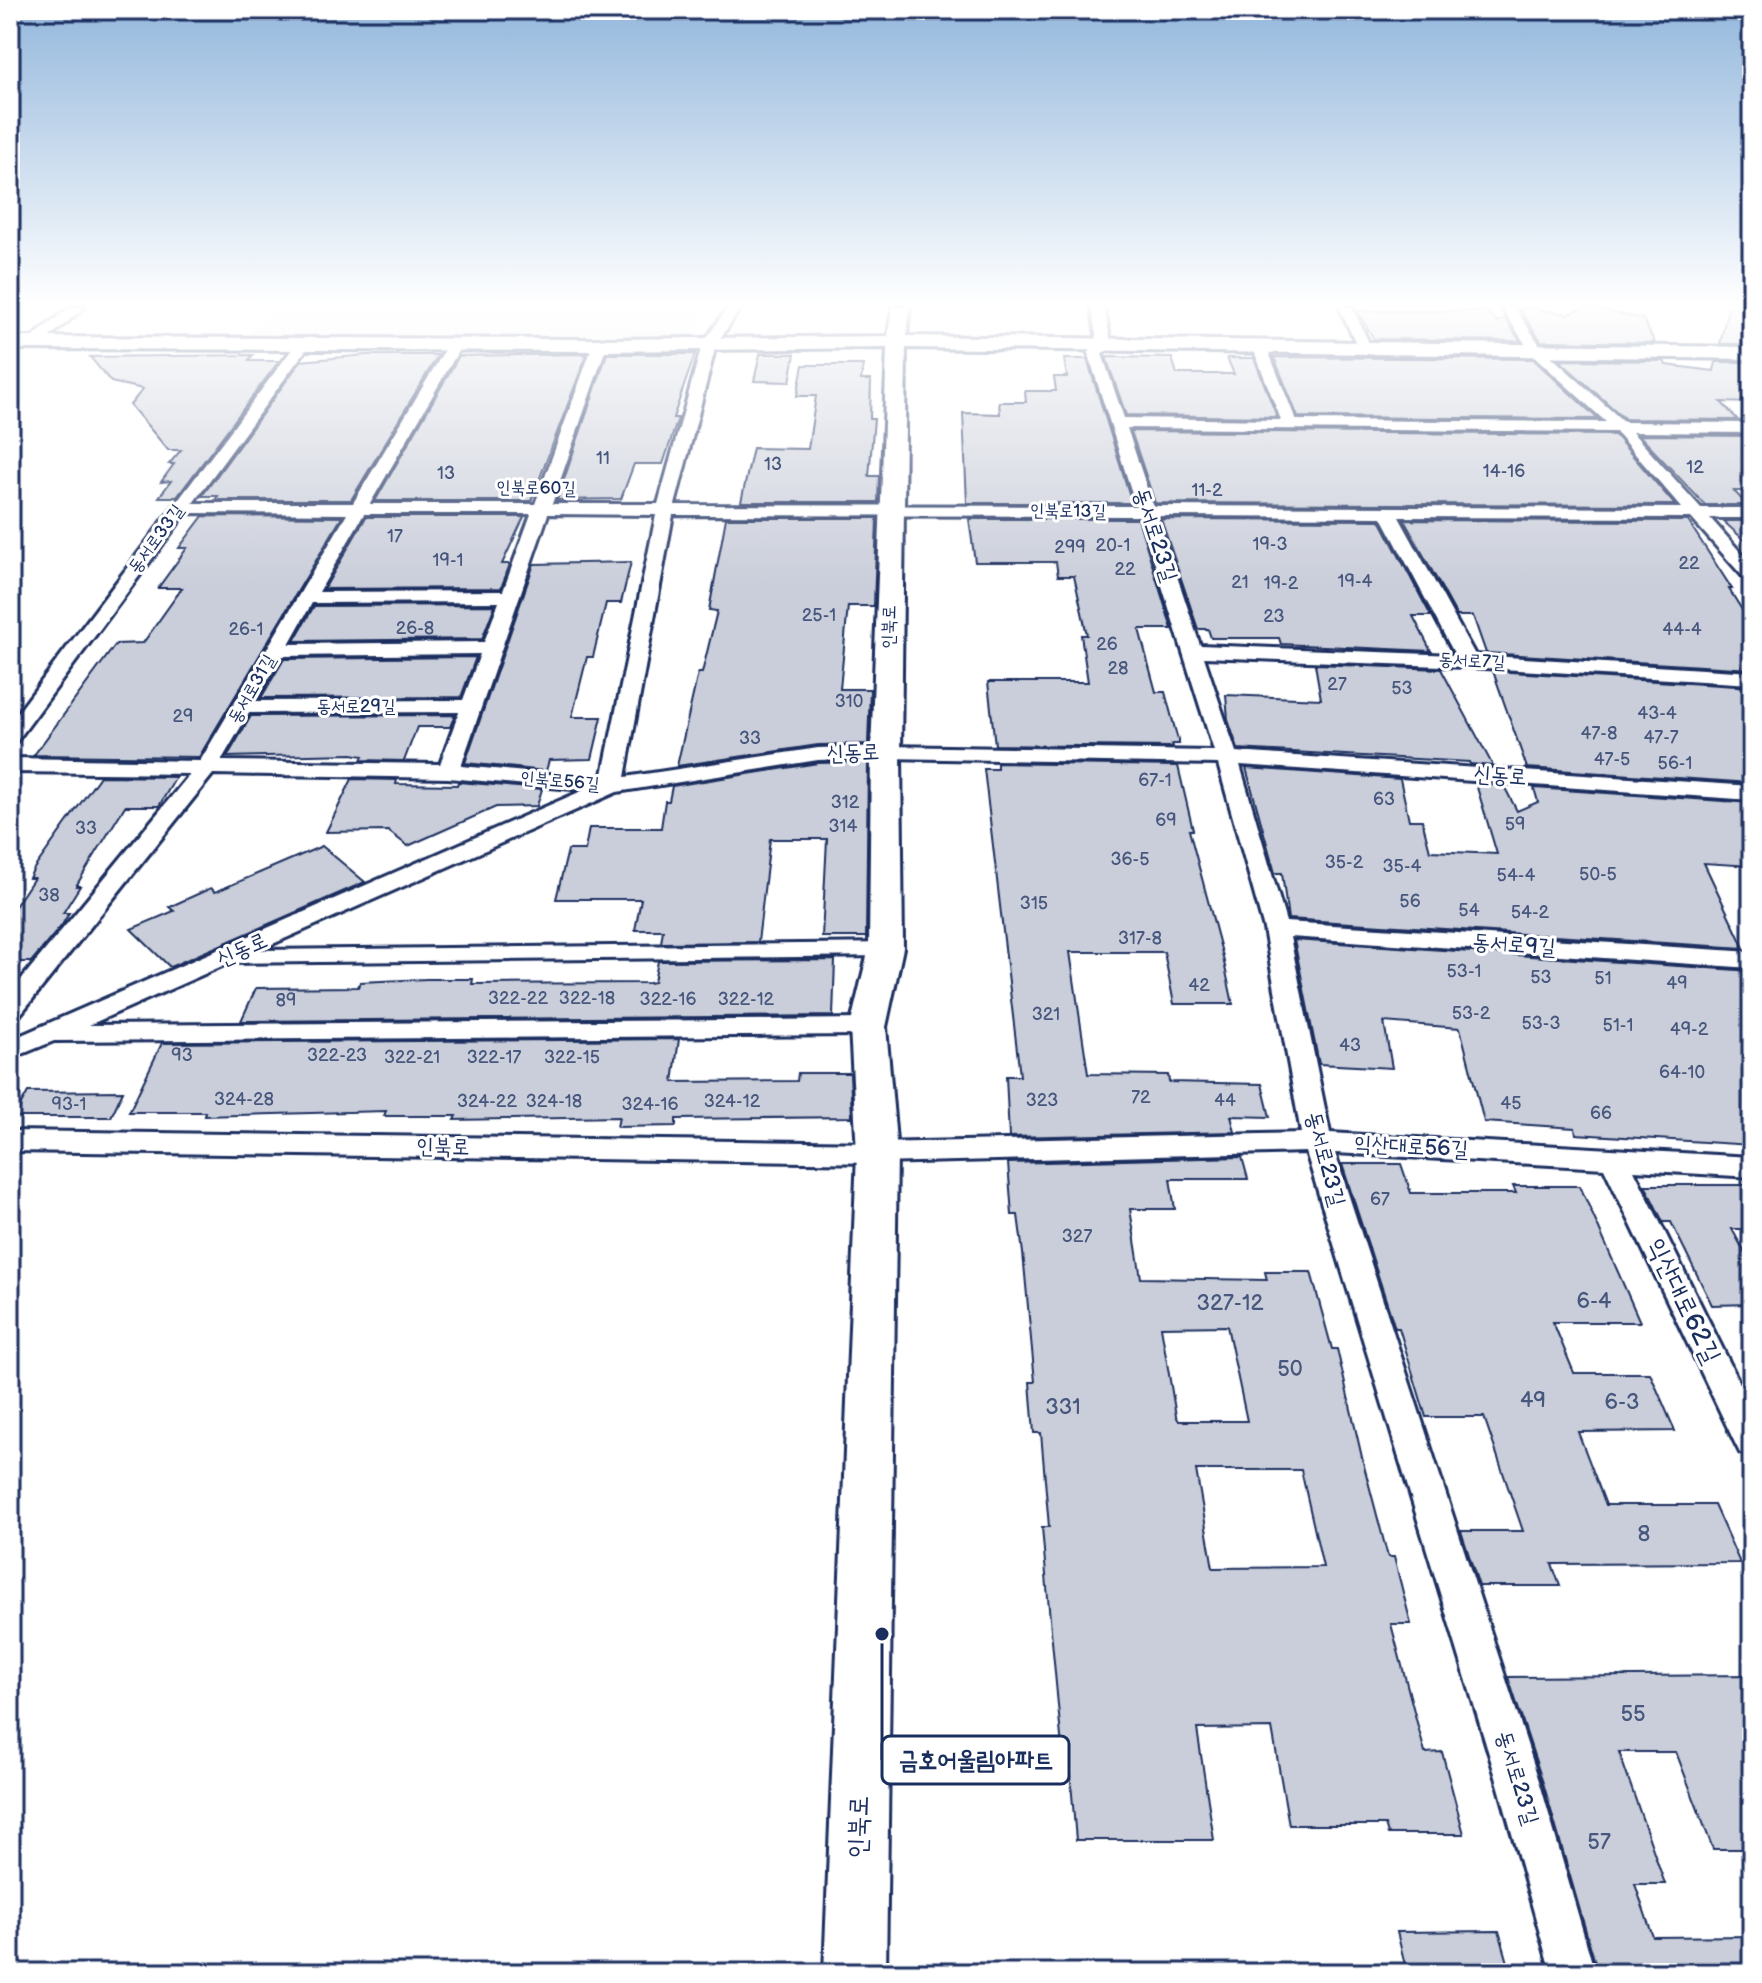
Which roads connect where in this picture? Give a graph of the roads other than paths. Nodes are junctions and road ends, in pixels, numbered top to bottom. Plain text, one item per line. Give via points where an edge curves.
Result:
1 (261, 400) edge
2 (423, 400) edge
3 (581, 400) edge
4 (694, 400) edge
5 (892, 400) edge
6 (1110, 400) edge
7 (1280, 400) edge
8 (1590, 400) edge
9 (1118, 423) junction
10 (1290, 424) junction
11 (1620, 427) junction
12 (1752, 428) edge
13 (361, 507) junction
14 (179, 508) junction
15 (542, 508) junction
16 (892, 509) junction
17 (665, 510) junction
18 (1387, 511) junction
19 (1147, 512) junction
20 (1695, 512) junction
21 (1752, 513) edge
22 (1752, 576) edge
23 (510, 596) junction
24 (305, 598) junction
25 (491, 648) junction
26 (274, 650) junction
27 (1193, 651) junction
28 (1468, 661) junction
29 (1752, 678) edge
30 (470, 706) junction
31 (242, 707) junction
32 (10, 737) edge
33 (886, 752) junction
34 (1227, 758) junction
35 (10, 765) edge
36 (206, 769) junction
37 (448, 771) junction
38 (612, 786) junction
39 (1752, 793) edge
40 (1276, 929) junction
41 (886, 948) junction
42 (224, 958) junction
43 (1752, 960) edge
44 (10, 1010) edge
45 (868, 1027) junction
46 (47, 1034) junction
47 (10, 1050) edge
48 (10, 1141) edge
49 (1317, 1142) junction
50 (877, 1153) junction
51 (1614, 1159) junction
52 (1752, 1167) edge
53 (1752, 1443) edge
54 (855, 1973) edge
55 (1573, 1973) edge

1 - 14 street, 동서로33길
2 - 13 street, 동서로31길
3 - 15 street
4 - 17 street, 인북로56길
5 - 16 street, 인북로
6 - 9 street, 동서로23길
7 - 10 street
8 - 11 street
9 - 10 street
9 - 19 street, 동서로23길
10 - 11 street
11 - 12 street
11 - 20 street
13 - 14 street, 인북로60길
13 - 15 street, 인북로60길
13 - 24 street, 동서로31길
14 - 32 street, 동서로33길
15 - 17 street, 인북로60길
15 - 23 street
16 - 17 street, 인북로60길
16 - 19 street, 인북로13길
16 - 33 street, 인북로
17 - 38 street, 인북로56길
18 - 19 street, 인북로13길
18 - 20 street, 인북로13길
18 - 28 street
19 - 27 street, 동서로23길
20 - 21 street, 인북로13길
20 - 22 street
23 - 24 street
23 - 25 street
24 - 26 street, 동서로31길
25 - 26 street
25 - 30 street
26 - 31 street, 동서로31길
27 - 28 street, 동서로7길
27 - 34 street, 동서로23길
28 - 29 street, 동서로7길
30 - 31 street, 동서로29길
30 - 37 street
31 - 36 street, 동서로31길
33 - 34 street, 신동로
33 - 38 street, 신동로 via 818,754
33 - 41 street, 인북로
34 - 39 street, 신동로
34 - 40 street, 동서로23길
35 - 36 street, 인북로56길
36 - 37 street, 인북로56길
36 - 44 street, 동서로31길
37 - 38 street, 인북로56길
38 - 42 street, 신동로
40 - 43 street, 동서로9길
40 - 49 street, 동서로23길
41 - 42 street
41 - 45 street, 인북로
42 - 46 street, 신동로
45 - 46 street
45 - 50 street, 인북로
46 - 47 street, 신동로
48 - 50 street, 인북로
49 - 50 street, 익산대로56길
49 - 51 street, 익산대로56길
49 - 55 street, 동서로23길 via 1520,1787
50 - 54 street, 인북로
51 - 52 street, 익산대로56길
51 - 53 street, 익산대로62길

